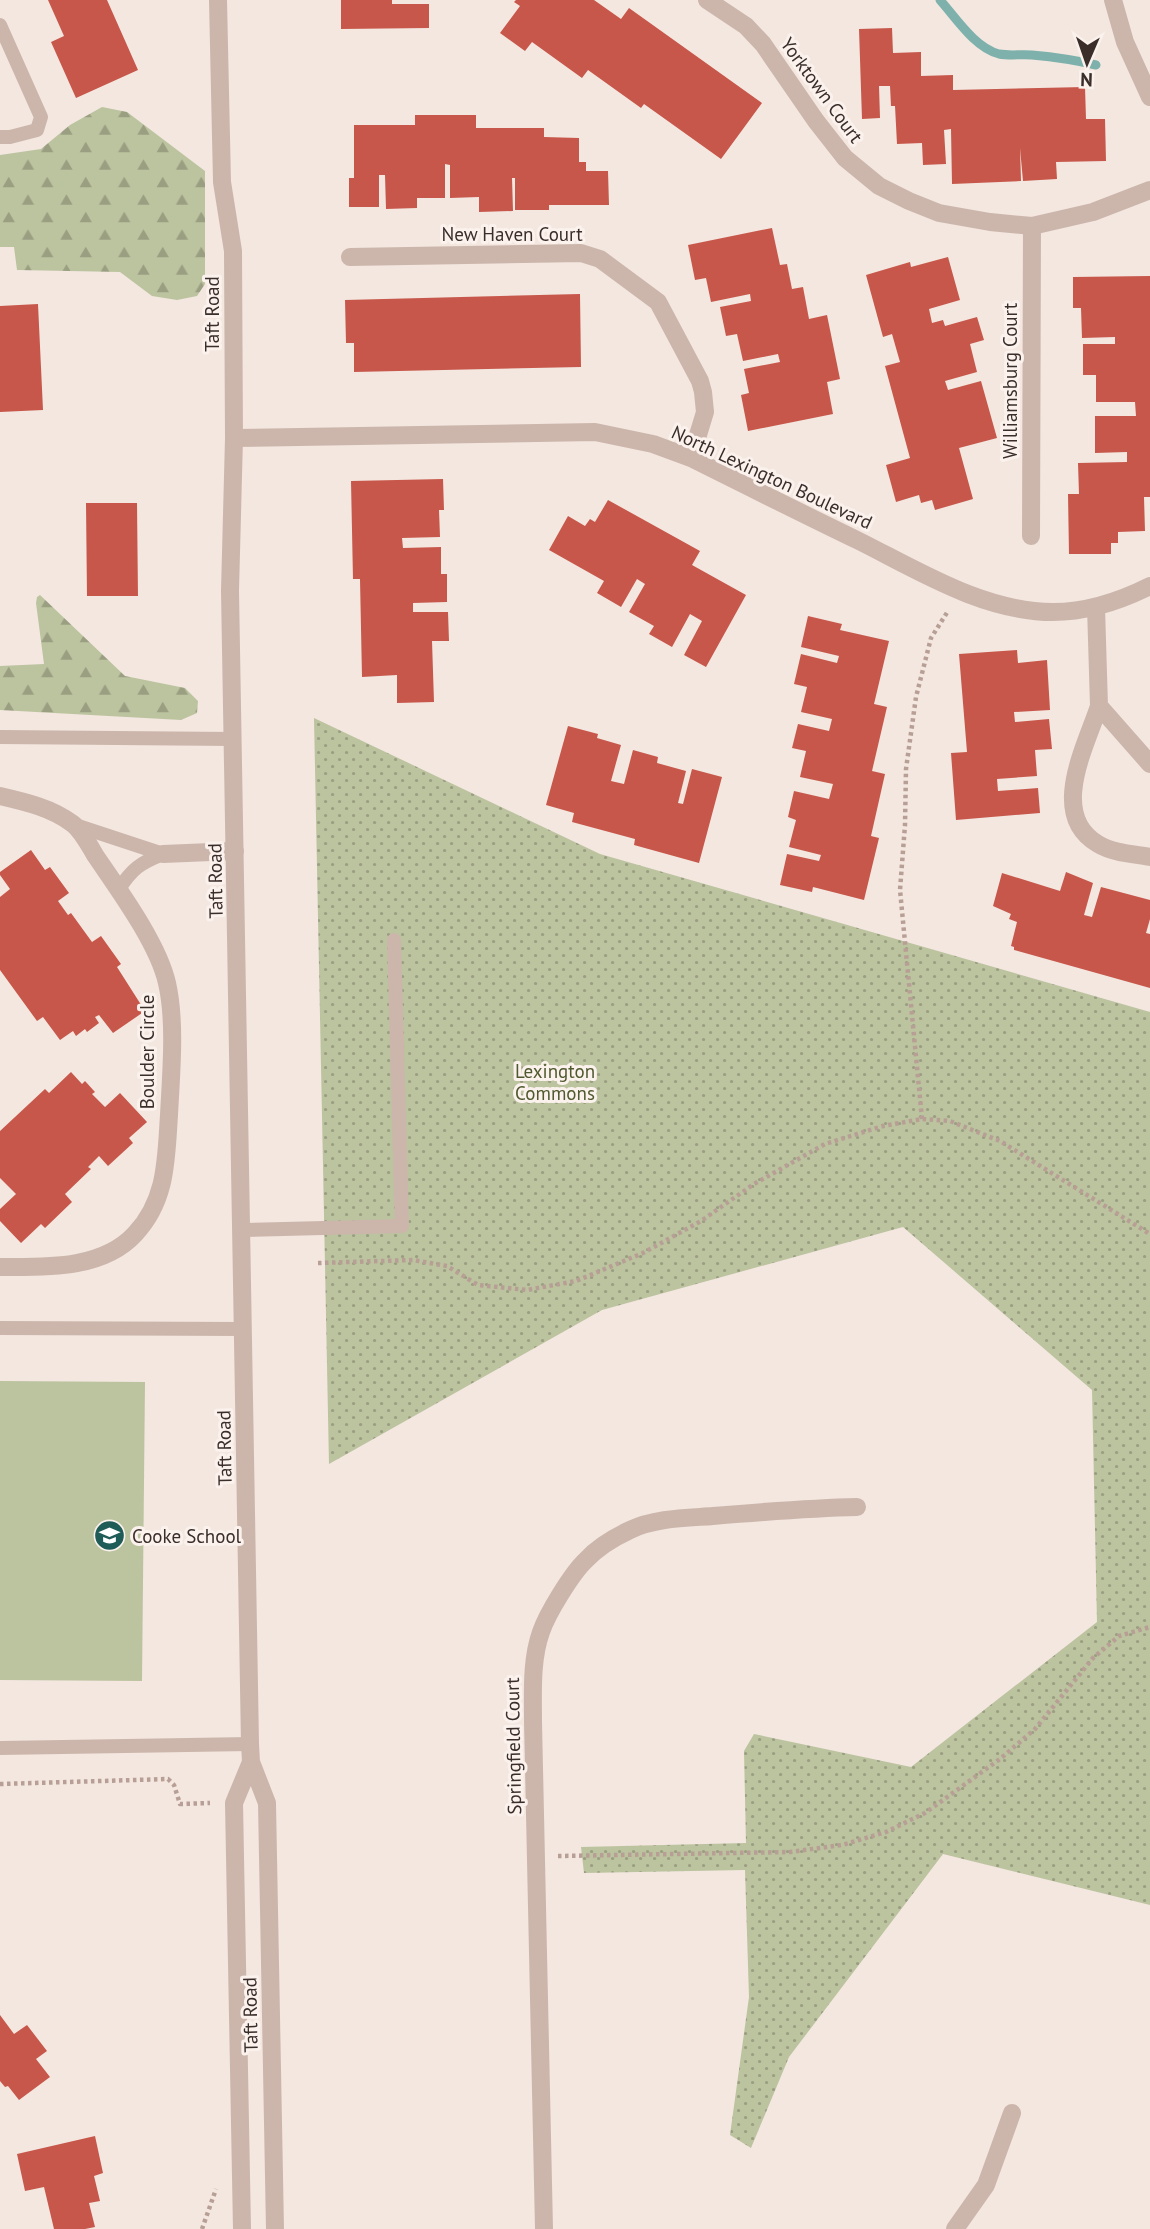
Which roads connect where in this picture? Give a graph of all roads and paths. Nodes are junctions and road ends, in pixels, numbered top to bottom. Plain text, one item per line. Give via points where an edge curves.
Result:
1 (218, 0) edge
2 (707, 0) edge
3 (1113, 0) edge
4 (0, 25) edge
5 (1150, 97) edge
6 (0, 137) edge
7 (1150, 190) edge
8 (1031, 226) junction
9 (350, 257) dead end
10 (234, 438) junction
11 (691, 458) junction
12 (1031, 536) dead end
13 (1150, 586) edge
14 (961, 590) junction
15 (1096, 607) junction
16 (1099, 706) junction
17 (0, 737) edge
18 (233, 739) junction
19 (1150, 764) edge
20 (0, 796) edge
21 (75, 825) junction
22 (235, 851) junction
23 (163, 854) junction
24 (1150, 857) edge
25 (119, 890) junction
26 (394, 940) dead end
27 (922, 1119) junction
28 (242, 1230) junction
29 (1150, 1234) edge
30 (318, 1264) dead end
31 (0, 1267) edge
32 (0, 1328) edge
33 (243, 1329) junction
34 (857, 1507) dead end
35 (1150, 1627) edge
36 (0, 1748) edge
37 (251, 1753) junction
38 (0, 1784) edge
39 (218, 1803) dead end
40 (536, 1856) junction
41 (1012, 2113) dead end
42 (242, 2229) edge
43 (275, 2229) edge
44 (544, 2229) edge
45 (955, 2229) edge

1 - 10 street, Taft Road via 222,182 233,251
2 - 8 street, Yorktown Court via 746,26 763,44 845,158 879,187 940,213
3 - 5 street via 1125,42
4 - 6 lane via 41,117 37,130
7 - 8 street, Yorktown Court via 1093,212
8 - 12 street, Williamsburg Court
9 - 11 street, New Haven Court via 581,253 600,259 657,302 700,381 705,412
10 - 11 street, North Lexington Boulevard via 595,432 653,444
10 - 18 street, Taft Road
11 - 14 street, North Lexington Boulevard
13 - 15 street, North Lexington Boulevard
14 - 15 street, North Lexington Boulevard via 1030,610
14 - 27 path via 931,638 906,769 900,890
15 - 16 street
16 - 19 street
16 - 24 street via 1072,788 1076,820 1098,844
17 - 18 lane
18 - 22 street, Taft Road
20 - 21 street, Boulder Circle via 38,805
21 - 23 lane
21 - 25 street, Boulder Circle
22 - 23 street
22 - 28 street, Taft Road
23 - 25 lane via 130,872
25 - 31 street, Boulder Circle via 162,962 168,986 171,1077 166,1175 154,1208 135,1235 109,1253 78,1263
26 - 28 lane via 402,1226
27 - 29 path via 950,1121 1000,1141
27 - 30 path via 825,1144 643,1253 576,1281 527,1290 478,1285 447,1266 413,1260
28 - 33 street, Taft Road
32 - 33 lane
33 - 37 street, Taft Road
34 - 40 street, Springfield Court via 798,1508 653,1523 631,1529 585,1560 549,1611 534,1663
35 - 40 path via 1119,1636 1093,1658 1035,1729 1000,1759 925,1813 886,1832 842,1845 790,1852
36 - 37 lane
37 - 42 street, Taft Road via 234,1803
37 - 43 street, Taft Road via 267,1803
38 - 39 path via 168,1779 180,1804
40 - 44 street, Springfield Court
41 - 45 street via 986,2185

